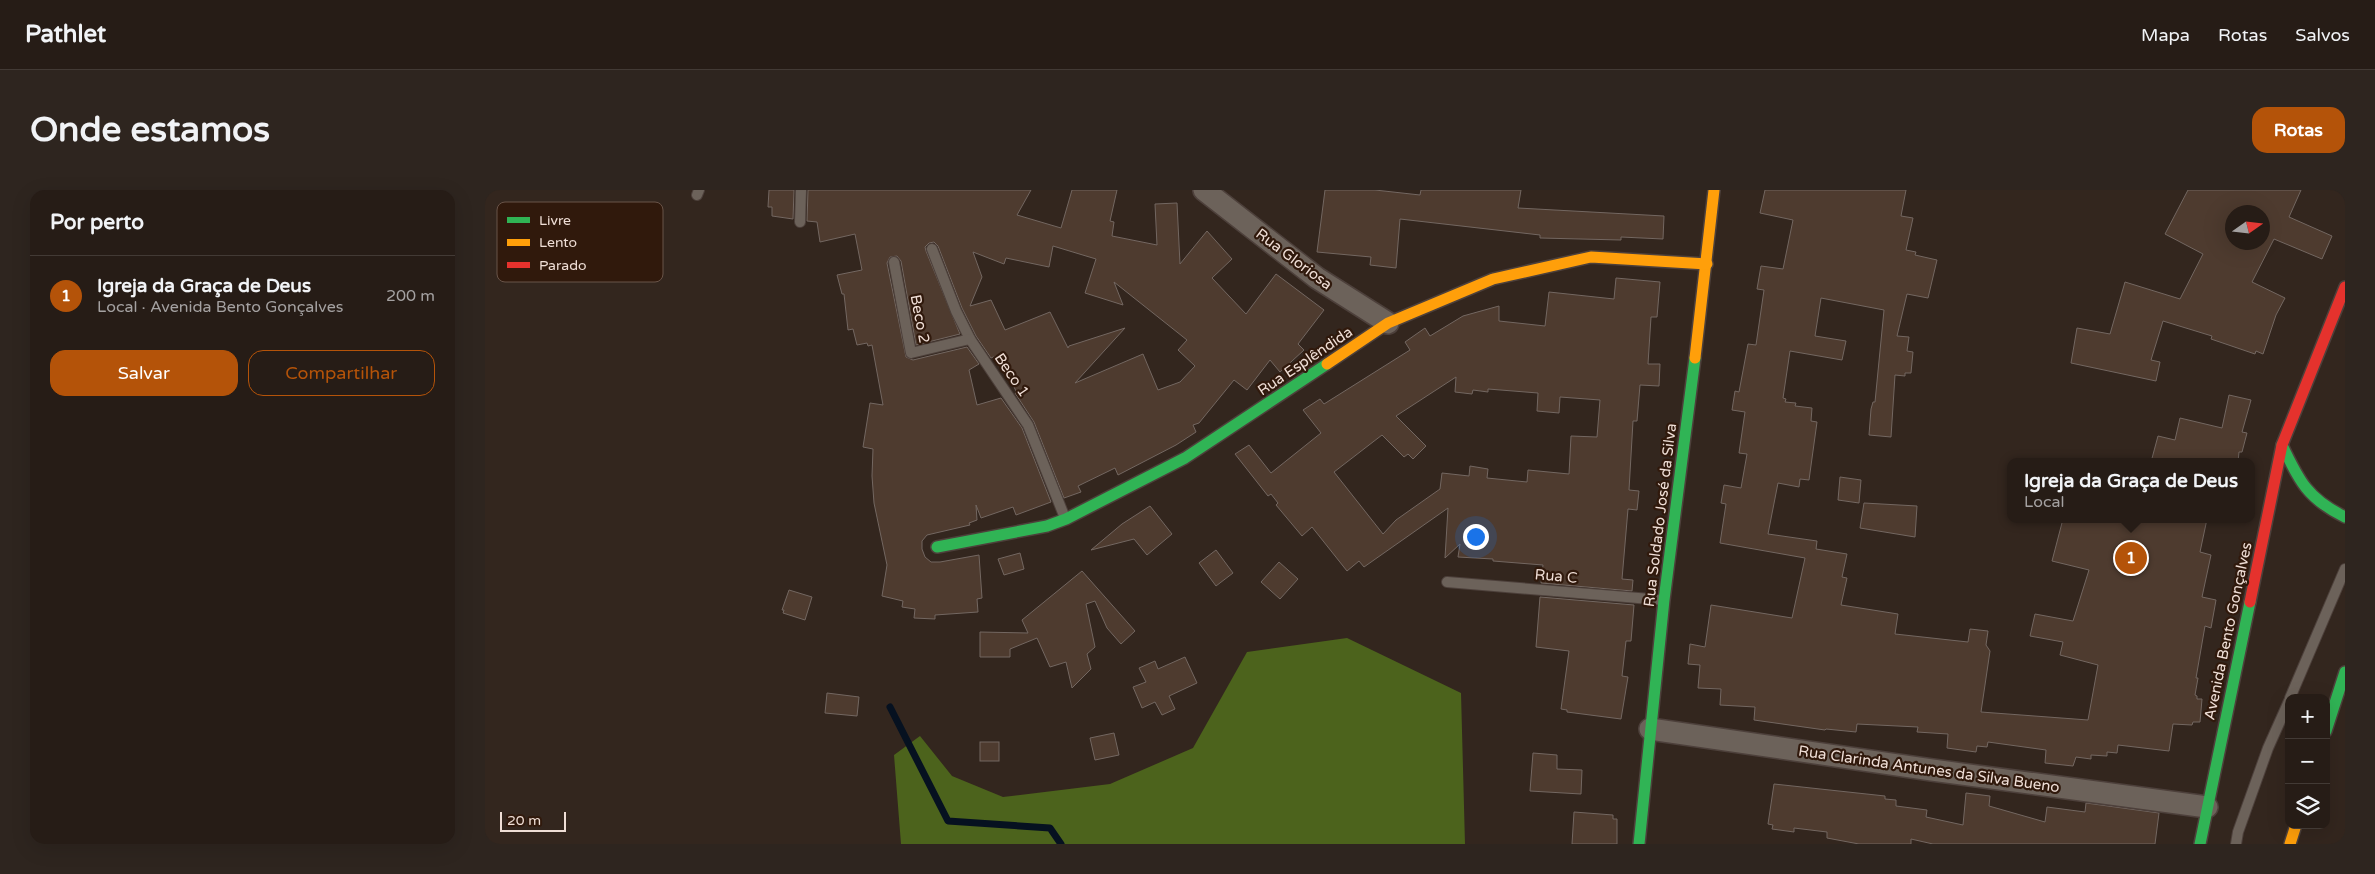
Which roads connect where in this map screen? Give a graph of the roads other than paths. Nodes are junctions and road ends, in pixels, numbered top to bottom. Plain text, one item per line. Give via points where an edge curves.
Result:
1 (801, 190) edge
2 (1204, 190) edge
3 (1714, 190) edge
4 (801, 222) dead end
5 (932, 249) dead end
6 (894, 262) dead end
7 (1707, 264) junction
8 (2345, 287) edge
9 (1388, 323) junction
10 (970, 339) junction
11 (2282, 445) junction
12 (2345, 517) edge
13 (1065, 519) junction
14 (937, 547) dead end
15 (2345, 569) edge
16 (1447, 582) dead end
17 (2345, 585) edge
18 (2333, 599) junction
19 (1664, 600) junction
20 (2345, 672) edge
21 (2291, 694) edge
22 (2285, 708) edge
23 (2330, 719) edge
24 (1650, 729) junction
25 (2207, 807) junction
26 (2295, 829) edge
27 (1639, 844) edge
28 (2200, 844) edge
29 (2236, 844) edge
30 (2290, 844) edge

1 - 4 lane
2 - 9 street, Rua Gloriosa via 1317,278
3 - 7 street, Rua Soldado José da Silva
5 - 10 lane, Beco 1
6 - 10 lane, Beco 2 via 911,353
7 - 9 street, Rua Esplêndida via 1591,257 1493,279
7 - 19 street, Rua Soldado José da Silva
8 - 11 street, Avenida Bento Gonçalves
9 - 13 street, Rua Esplêndida via 1185,458
10 - 13 lane, Beco 1 via 1028,425
11 - 12 street via 2301,487 2323,508
11 - 25 street, Avenida Bento Gonçalves
13 - 14 street, Rua Esplêndida via 1047,526
15 - 18 lane
16 - 19 lane, Rua C
17 - 18 lane
18 - 21 lane
19 - 24 street, Rua Soldado José da Silva
20 - 23 street
22 - 29 lane via 2268,748
24 - 25 street, Rua Clarinda Antunes da Silva Bueno
24 - 27 street, Rua Soldado José da Silva
25 - 28 street, Avenida Bento Gonçalves
26 - 30 street

